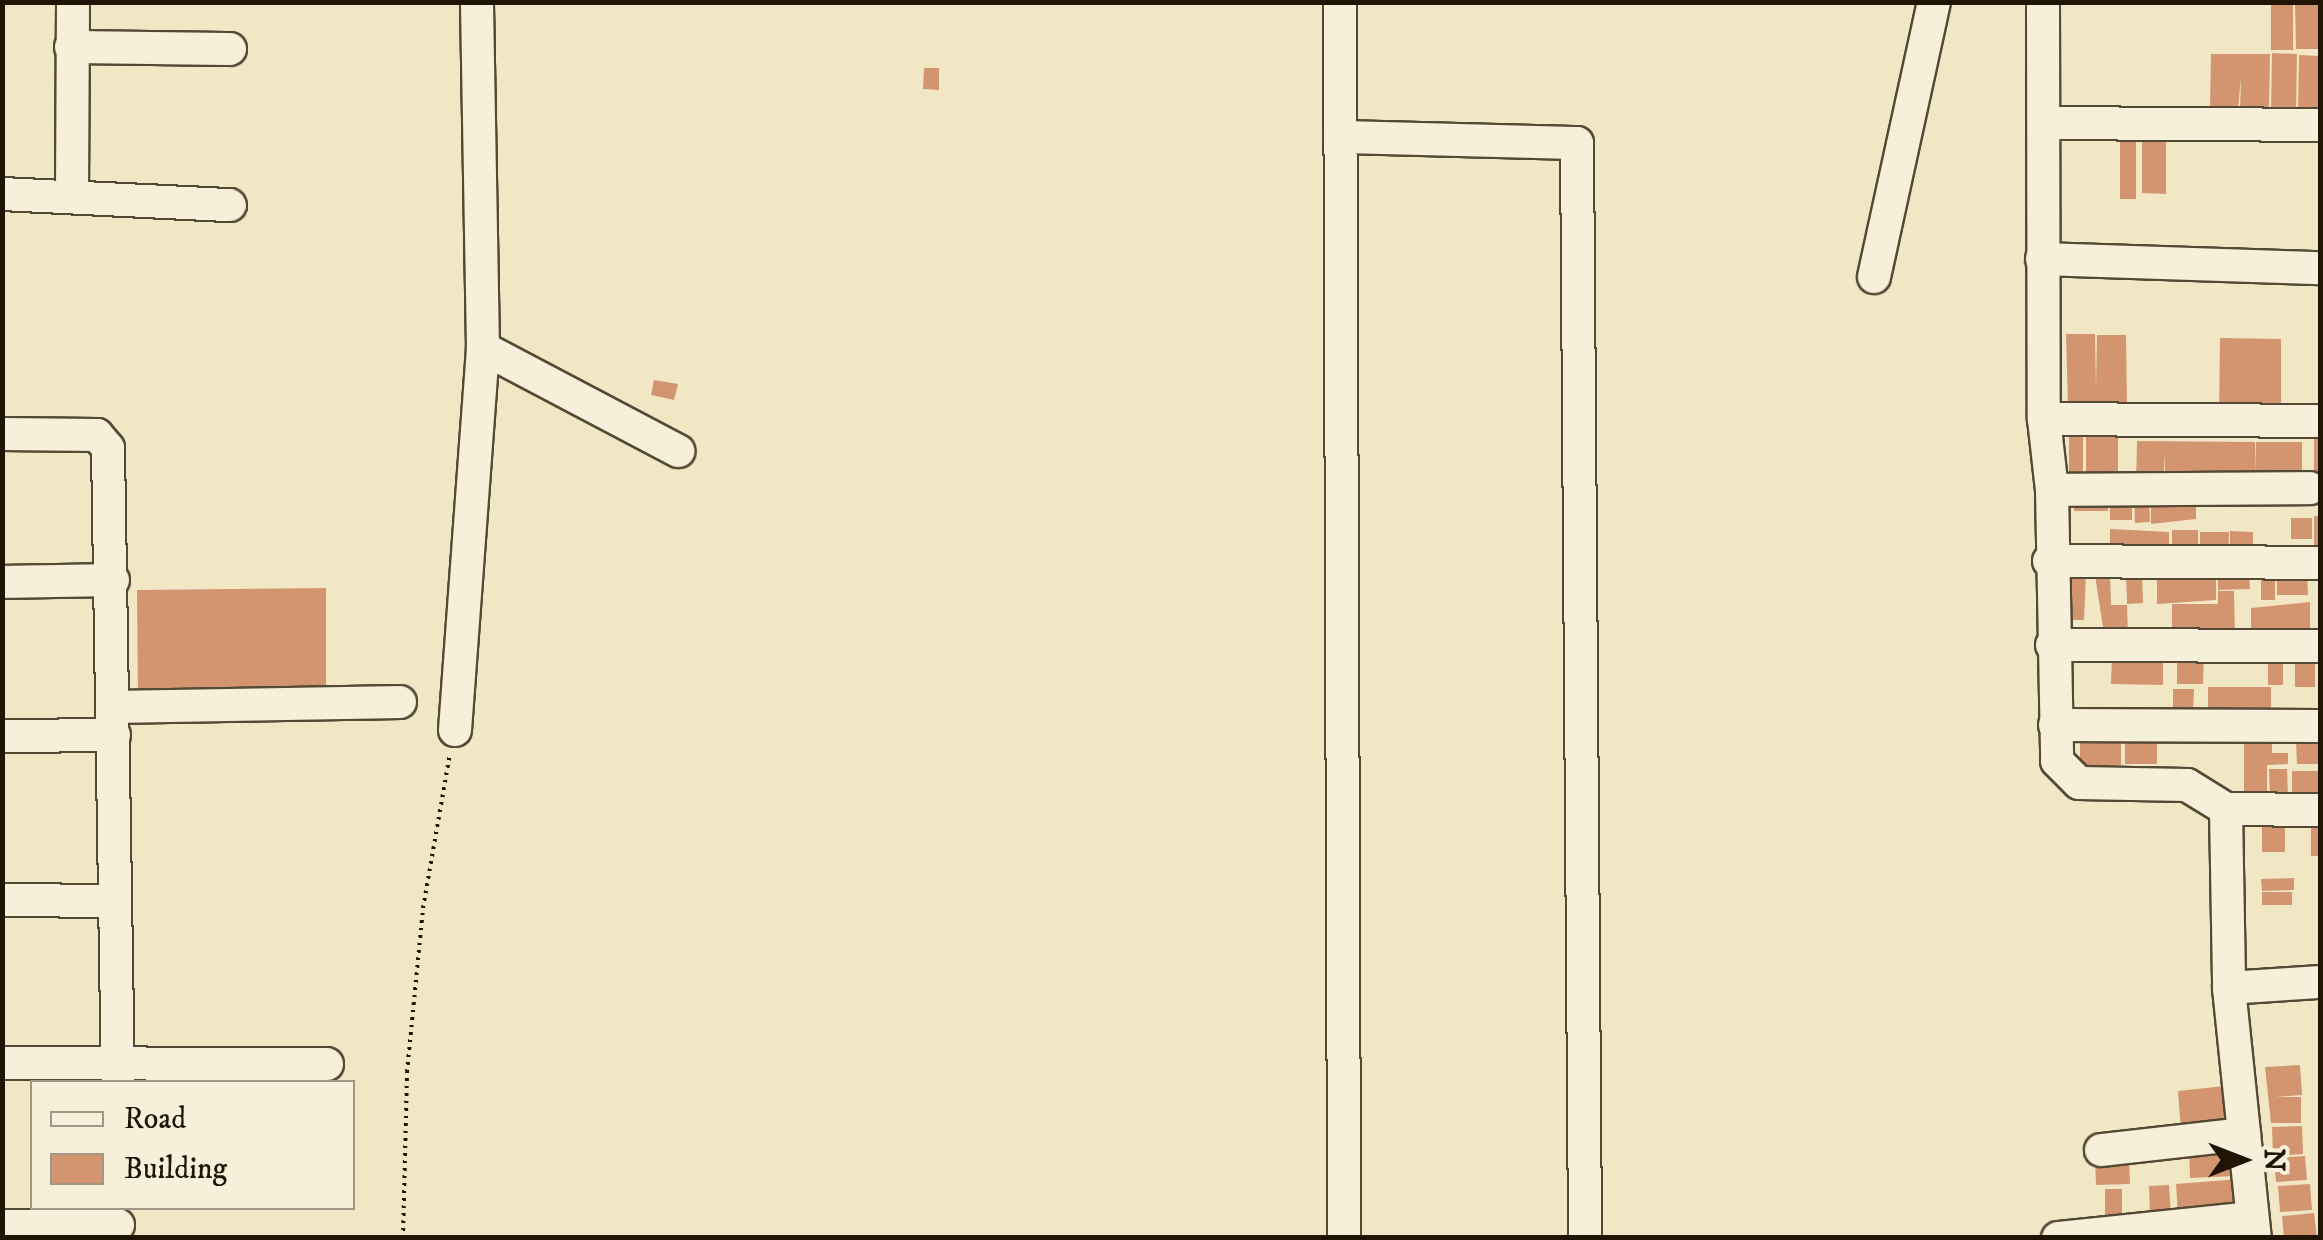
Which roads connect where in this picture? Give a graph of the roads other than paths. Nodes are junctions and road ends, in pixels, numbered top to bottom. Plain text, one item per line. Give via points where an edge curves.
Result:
1 (73, 2) edge
2 (477, 2) edge
3 (1340, 2) edge
4 (1934, 2) edge
5 (2043, 2) edge
6 (72, 47) junction
7 (230, 49) dead end
8 (2045, 123) junction
9 (2320, 124) edge
10 (1342, 136) junction
11 (2, 194) edge
12 (72, 194) junction
13 (230, 205) dead end
14 (2042, 259) junction
15 (2320, 268) edge
16 (1874, 277) dead end
17 (483, 343) junction
18 (2044, 419) junction
19 (2320, 421) edge
20 (2, 434) edge
21 (678, 452) dead end
22 (2310, 488) dead end
23 (2052, 490) junction
24 (2049, 561) junction
25 (2320, 563) edge
26 (113, 580) junction
27 (2, 582) edge
28 (2052, 645) junction
29 (2320, 646) edge
30 (400, 702) dead end
31 (114, 721) junction
32 (2055, 726) junction
33 (2320, 726) edge
34 (455, 730) road end
35 (2, 736) edge
36 (2226, 809) junction
37 (2320, 810) edge
38 (2, 900) edge
39 (115, 901) junction
40 (2320, 982) edge
41 (2228, 988) junction
42 (2, 1063) edge
43 (327, 1064) dead end
44 (118, 1073) edge
45 (2244, 1134) junction
46 (2101, 1150) dead end
47 (118, 1223) edge
48 (2, 1226) edge
49 (2253, 1228) edge
50 (1344, 1238) edge
51 (1585, 1238) edge
52 (2058, 1238) edge

1 - 6 street
2 - 17 street
3 - 10 street
4 - 16 street
5 - 8 street
6 - 7 street
6 - 12 street
8 - 9 street
8 - 14 street
10 - 50 street
10 - 51 street via 1576,142
11 - 12 street
12 - 13 street
14 - 15 street
14 - 18 street
17 - 21 street
17 - 34 street
18 - 19 street
18 - 23 street
20 - 26 street via 98,435 108,448
22 - 23 street
23 - 24 street
24 - 25 street
24 - 28 street
26 - 27 street
26 - 31 street
28 - 29 street
28 - 32 street
30 - 31 street
31 - 35 street
31 - 39 street
32 - 33 street
32 - 36 street via 2057,761 2079,783 2187,785
36 - 37 street
36 - 41 street
38 - 39 street
39 - 44 street
40 - 41 street
41 - 45 street
42 - 44 street
43 - 44 street
45 - 46 street
45 - 49 street
47 - 48 street
49 - 52 street

